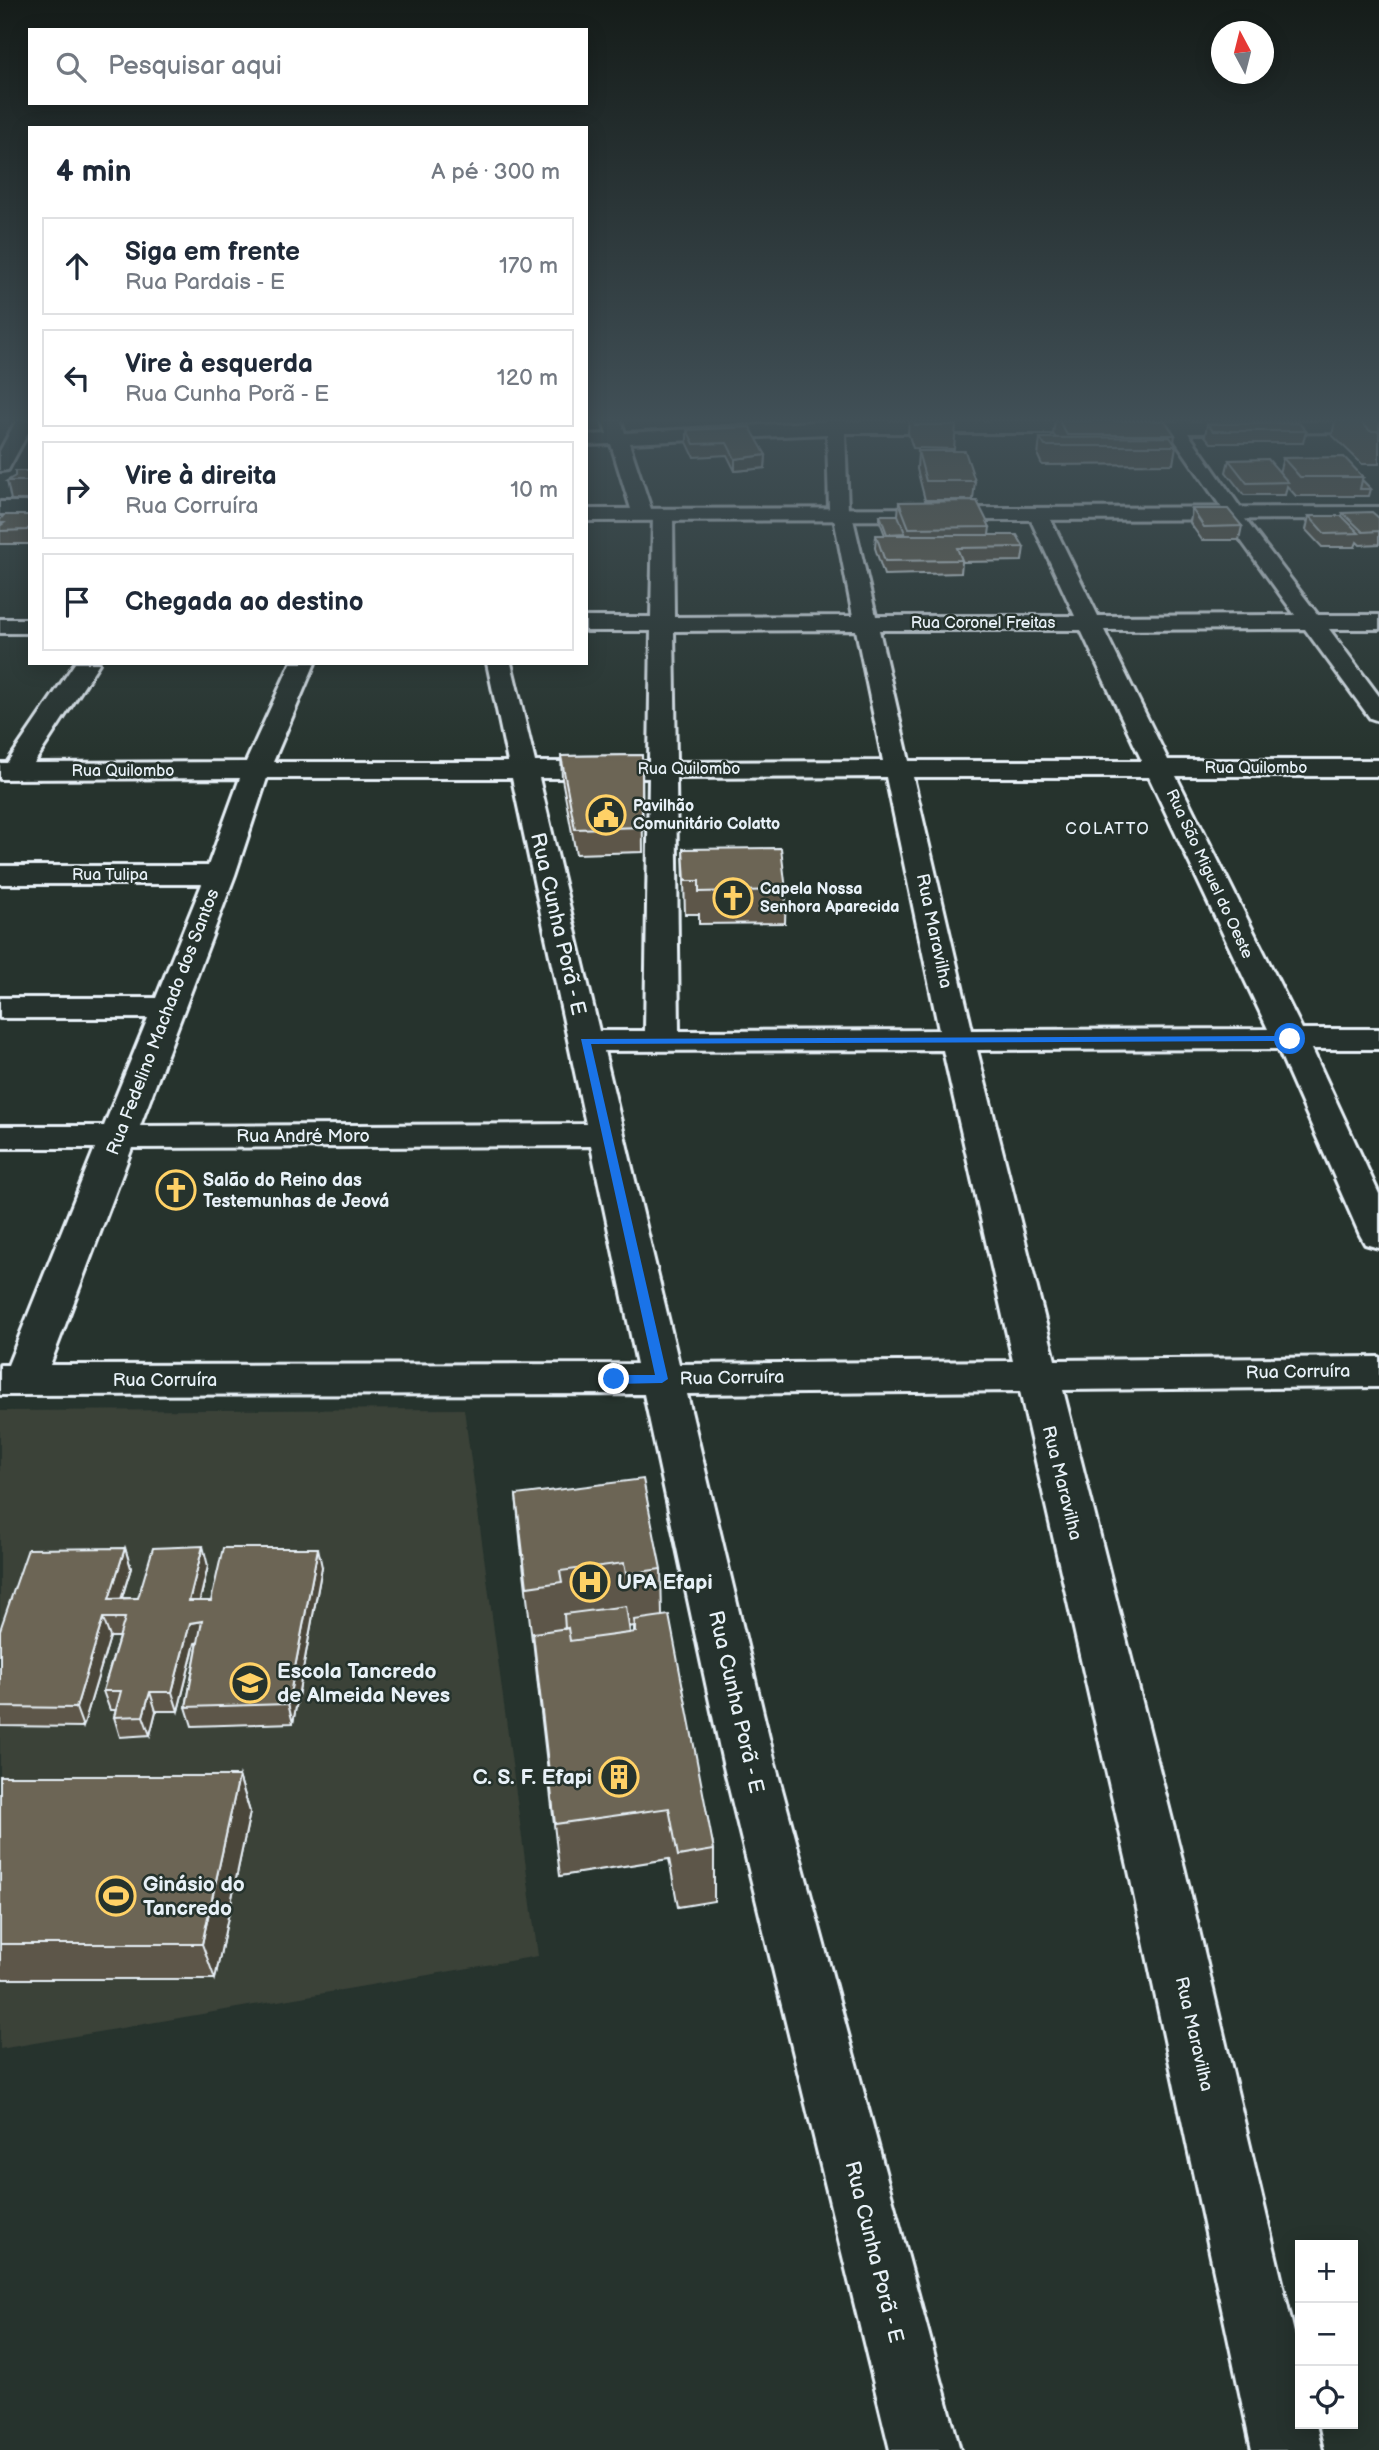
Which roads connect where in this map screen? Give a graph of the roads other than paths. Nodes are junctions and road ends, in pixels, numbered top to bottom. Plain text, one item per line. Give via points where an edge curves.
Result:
1 (654, 535) edge
2 (846, 535) edge
3 (1048, 535) edge
4 (1249, 535) edge
5 (1312, 622) junction
6 (1379, 622) edge
7 (663, 623) junction
8 (867, 623) junction
9 (1089, 623) junction
10 (588, 624) edge
11 (0, 626) edge
12 (28, 626) edge
13 (87, 665) edge
14 (302, 665) edge
15 (499, 665) edge
16 (1379, 713) edge
17 (899, 768) junction
18 (1159, 768) junction
19 (1379, 768) edge
20 (523, 769) junction
21 (663, 769) junction
22 (256, 770) junction
23 (8, 771) edge
24 (0, 875) edge
25 (220, 876) junction
26 (0, 1008) edge
27 (168, 1008) junction
28 (957, 1038) junction
29 (662, 1039) junction
30 (1290, 1039) junction
31 (1379, 1039) edge
32 (585, 1041) junction
33 (606, 1135) junction
34 (0, 1136) edge
35 (119, 1136) junction
36 (1379, 1235) edge
37 (1379, 1372) edge
38 (1036, 1375) junction
39 (662, 1379) junction
40 (11, 1380) edge
41 (925, 2450) edge
42 (1287, 2450) edge

1 - 7 street
2 - 8 street, Rua Maravilha
3 - 9 street, Rua São Miguel do Oeste
4 - 5 street
5 - 6 street, Rua Coronel Freitas
5 - 9 street, Rua Coronel Freitas
5 - 16 street
7 - 8 street, Rua Coronel Freitas
7 - 10 street, Rua Coronel Freitas
7 - 21 street
8 - 9 street, Rua Coronel Freitas
8 - 17 street, Rua Maravilha
9 - 18 street, Rua São Miguel do Oeste
11 - 12 street
13 - 23 street
14 - 22 street, Rua Fedelino Machado dos Santos
15 - 20 street, Rua Cunha Porã - E
17 - 18 street, Rua Quilombo
17 - 21 street, Rua Quilombo
17 - 28 street, Rua Maravilha
18 - 19 street, Rua Quilombo
18 - 30 street, Rua São Miguel do Oeste
20 - 21 street, Rua Quilombo
20 - 22 street, Rua Quilombo
20 - 32 street, Rua Cunha Porã - E
21 - 29 street
22 - 23 street, Rua Quilombo
22 - 25 street, Rua Fedelino Machado dos Santos
24 - 25 street, Rua Tulipa
25 - 27 street, Rua Fedelino Machado dos Santos
26 - 27 street
27 - 35 street, Rua Fedelino Machado dos Santos
28 - 29 street
28 - 30 street
28 - 38 street, Rua Maravilha
29 - 32 street
30 - 31 street
30 - 36 street, Rua São Miguel do Oeste
32 - 33 street, Rua Cunha Porã - E
33 - 35 street, Rua André Moro
33 - 39 street, Rua Cunha Porã - E
34 - 35 street, Rua André Moro
35 - 40 street, Rua Fedelino Machado dos Santos
37 - 38 street, Rua Corruíra
38 - 39 street, Rua Corruíra
38 - 42 street, Rua Maravilha via 1160,1885
39 - 40 street, Rua Corruíra
39 - 41 street, Rua Cunha Porã - E via 749,1763

